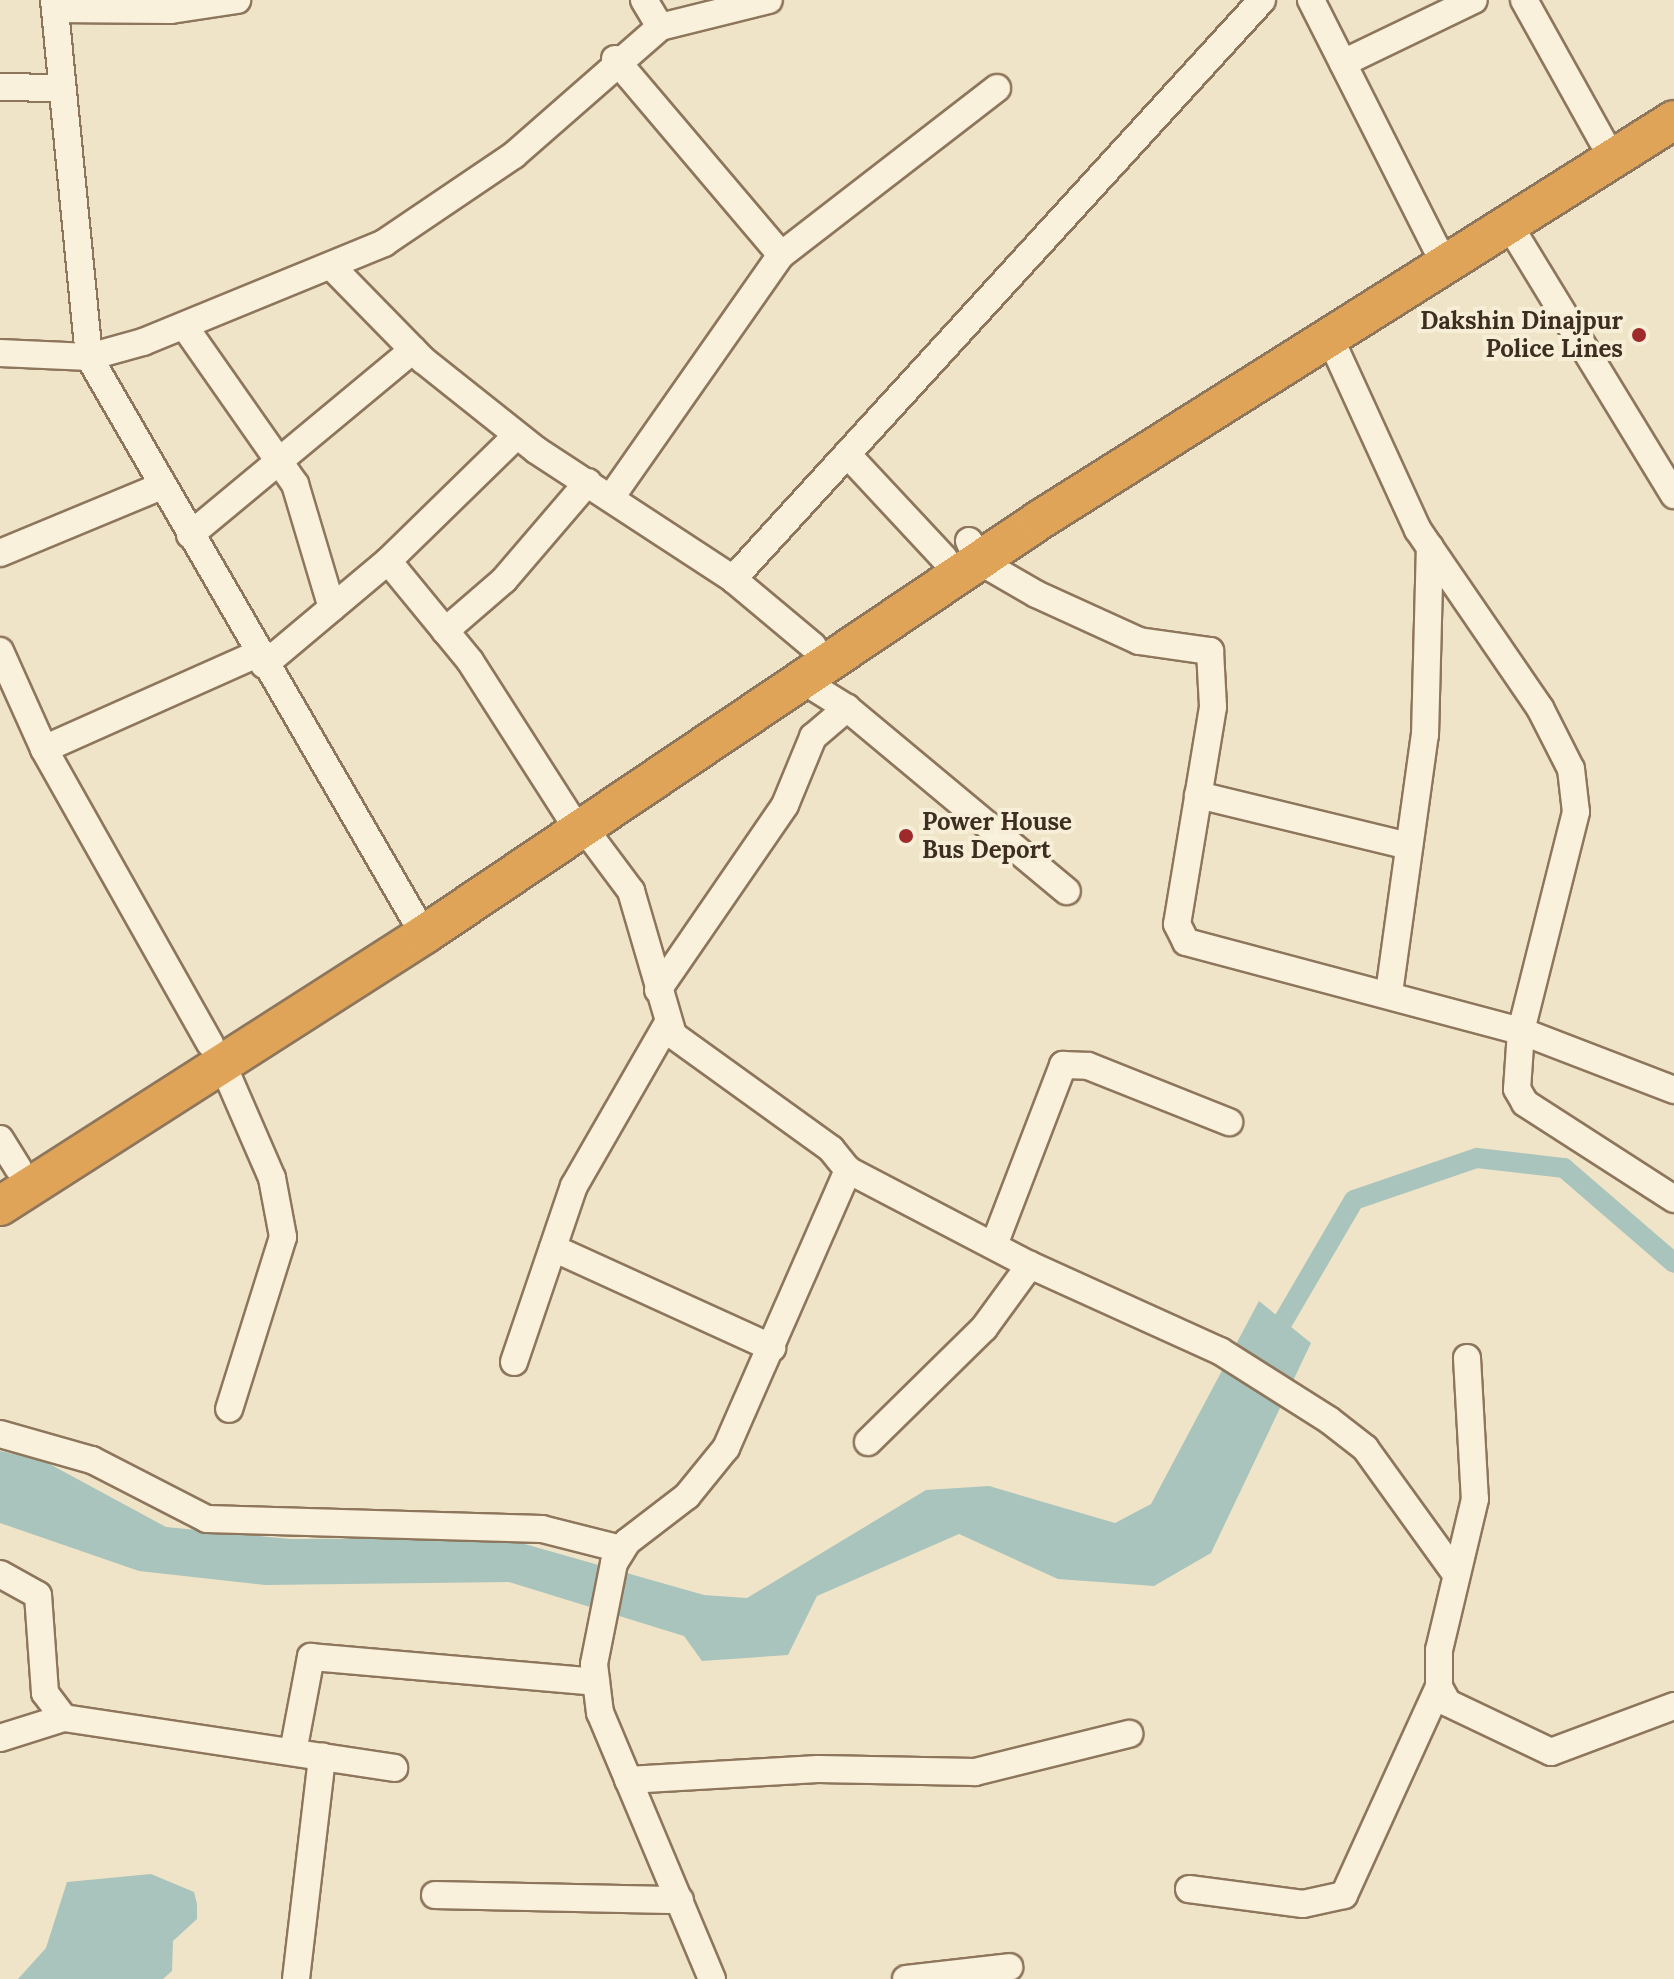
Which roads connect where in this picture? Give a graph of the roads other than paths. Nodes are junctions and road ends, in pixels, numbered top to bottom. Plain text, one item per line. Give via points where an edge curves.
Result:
1 (237, 0) edge
2 (644, 0) edge
3 (769, 0) edge
4 (1262, 0) edge
5 (1311, 0) edge
6 (1474, 0) edge
7 (1524, 0) edge
8 (54, 4) edge
9 (660, 27) junction
10 (615, 59) junction
11 (1343, 63) junction
12 (0, 87) edge
13 (59, 88) junction
14 (997, 88) dead end
15 (1674, 94) edge
16 (1674, 120) edge
17 (1602, 140) junction
18 (1511, 228) junction
19 (1436, 247) junction
20 (781, 255) junction
21 (331, 266) junction
22 (185, 327) junction
23 (1330, 338) junction
24 (413, 350) junction
25 (0, 353) edge
26 (89, 357) junction
27 (517, 435) junction
28 (847, 454) junction
29 (283, 461) junction
30 (588, 482) junction
31 (162, 486) junction
32 (1674, 495) edge
33 (612, 496) junction
34 (190, 535) junction
35 (1430, 547) junction
36 (0, 553) edge
37 (964, 553) junction
38 (388, 561) junction
39 (733, 579) junction
40 (332, 608) junction
41 (445, 631) junction
42 (0, 651) edge
43 (261, 660) junction
44 (808, 663) junction
45 (9, 698) edge
46 (847, 708) junction
47 (44, 749) junction
48 (1198, 795) junction
49 (576, 821) junction
50 (1409, 846) junction
51 (1067, 891) dead end
52 (413, 916) junction
53 (658, 990) junction
54 (1389, 993) junction
55 (667, 1024) junction
56 (1521, 1031) junction
57 (216, 1054) junction
58 (1674, 1090) edge
59 (1229, 1122) dead end
60 (6, 1162) edge
61 (848, 1170) junction
62 (1674, 1199) edge
63 (0, 1206) edge
64 (994, 1245) junction
65 (553, 1248) junction
66 (1030, 1265) junction
67 (772, 1348) junction
68 (1467, 1358) dead end
69 (514, 1362) dead end
70 (229, 1409) dead end
71 (0, 1434) edge
72 (868, 1442) dead end
73 (618, 1556) junction
74 (1453, 1570) junction
75 (0, 1574) edge
76 (595, 1673) junction
77 (1439, 1687) junction
78 (1674, 1706) edge
79 (64, 1718) junction
80 (1129, 1734) dead end
81 (0, 1738) edge
82 (293, 1752) junction
83 (322, 1757) junction
84 (394, 1768) dead end
85 (628, 1780) junction
86 (1189, 1889) dead end
87 (435, 1895) dead end
88 (680, 1900) junction
89 (1009, 1967) dead end
90 (296, 1979) edge
91 (712, 1979) edge
92 (906, 1979) edge

1 - 8 street via 171,10
2 - 9 street
3 - 9 street
4 - 28 street
5 - 11 street
6 - 11 street
7 - 17 street
8 - 13 street
9 - 10 street
10 - 20 street
10 - 21 street via 464,193
11 - 19 street
12 - 13 street
13 - 26 street
14 - 20 street
15 - 17 highway
16 - 18 highway
17 - 19 highway
18 - 23 highway
18 - 32 street
19 - 37 highway
20 - 33 street
21 - 22 street
21 - 24 street
22 - 26 street
22 - 29 street
23 - 35 street
23 - 37 highway
24 - 27 street
24 - 29 street
25 - 26 street
26 - 31 street
27 - 30 street
27 - 38 street
28 - 37 street
28 - 39 street
29 - 34 street
29 - 40 street
30 - 33 street
30 - 41 street via 504,580
31 - 34 street
31 - 36 street
33 - 39 street
34 - 43 street
35 - 50 street via 1425,735
35 - 56 street via 1540,708 1576,792
37 - 44 highway
37 - 48 street via 1139,641 1210,651 1213,707
38 - 40 street
38 - 41 street
39 - 44 street
40 - 43 street
41 - 49 street
42 - 45 street
43 - 47 street
43 - 52 street
44 - 46 street
44 - 49 highway
45 - 47 street
46 - 51 street
46 - 53 street via 813,737 785,805
47 - 57 street
48 - 50 street
48 - 54 street via 1177,924 1186,942
49 - 52 highway
49 - 53 street via 631,891
49 - 57 highway
50 - 54 street
52 - 57 highway
53 - 55 street
54 - 56 street
55 - 61 street
55 - 65 street via 595,1142
56 - 58 street
56 - 62 street via 1515,1072 1525,1103
57 - 60 highway
57 - 63 highway
57 - 70 street via 272,1178 283,1237
59 - 64 street via 1088,1066 1063,1065
61 - 64 street
61 - 67 street
64 - 66 street
65 - 67 street
65 - 69 street
66 - 72 street via 984,1328
66 - 74 street via 1220,1351 1329,1420 1365,1448
67 - 73 street via 726,1448 669,1514
68 - 74 street via 1475,1499 1468,1544
71 - 73 street via 92,1460 207,1519 542,1529
73 - 76 street
74 - 77 street
75 - 79 street via 38,1595 45,1693
76 - 82 street via 311,1657
76 - 85 street via 600,1713
77 - 78 street via 1464,1716 1551,1752
77 - 86 street via 1344,1895 1303,1904
79 - 81 street
79 - 82 street
80 - 85 street via 975,1772 818,1769
82 - 83 street
83 - 84 street
83 - 90 street
85 - 88 street
87 - 88 street
88 - 91 street
89 - 92 street

